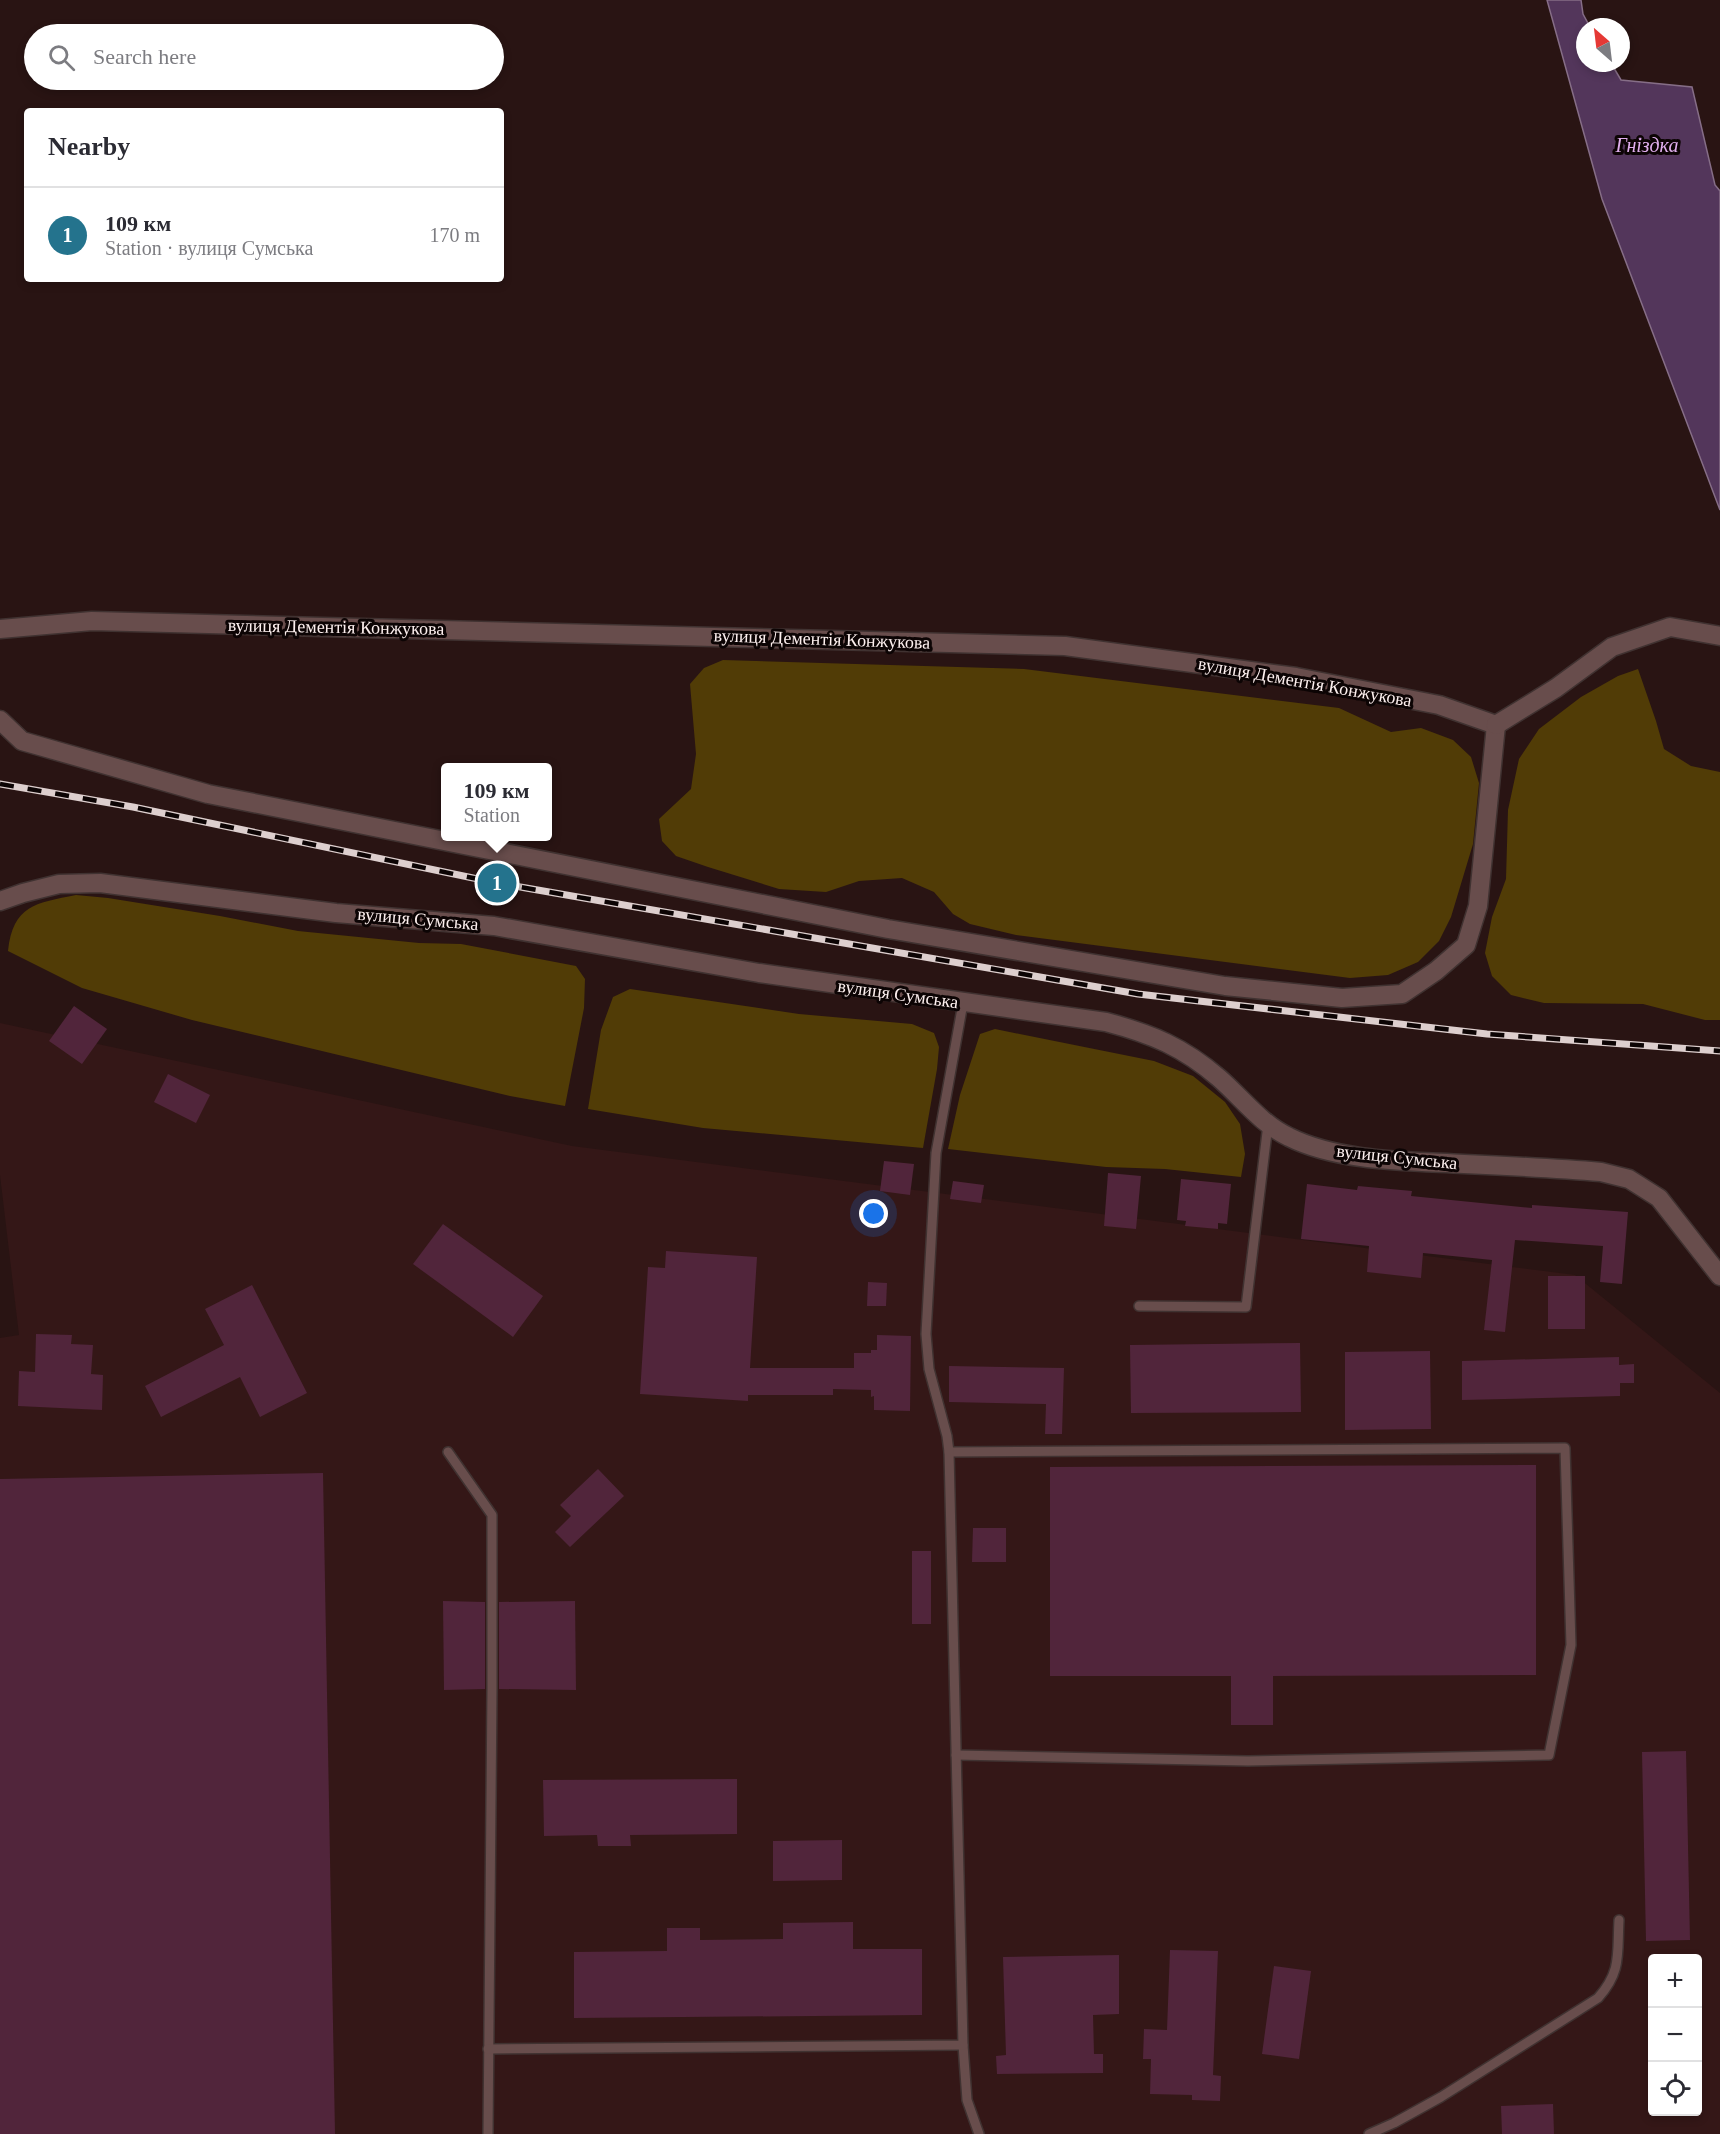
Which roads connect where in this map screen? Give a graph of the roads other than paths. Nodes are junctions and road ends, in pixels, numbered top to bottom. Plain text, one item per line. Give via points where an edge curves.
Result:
1 (0, 629) edge
2 (1720, 636) edge
3 (0, 720) edge
4 (1497, 725) junction
5 (441, 840) edge
6 (445, 841) edge
7 (0, 901) edge
8 (963, 1003) junction
9 (1268, 1124) junction
10 (1720, 1276) edge
11 (1139, 1306) dead end
12 (448, 1452) dead end
13 (949, 1452) junction
14 (956, 1755) junction
15 (1619, 1920) dead end
16 (963, 2045) junction
17 (488, 2049) junction
18 (488, 2134) edge
19 (979, 2134) edge
20 (1369, 2134) edge

1 - 4 street, вулиця Дементія Конжукова via 92,621 1065,646 1296,677 1438,705
2 - 4 street via 1670,627 1612,647
3 - 5 street via 22,741 208,794
4 - 6 street via 1478,906 1466,945 1402,994 1342,998 1225,986 888,929
7 - 8 street, вулиця Сумська via 59,884 100,883 336,913 494,926 759,973
8 - 9 street, вулиця Сумська via 1106,1022 1167,1042 1219,1078
8 - 13 lane via 936,1153 926,1334 929,1369
9 - 10 street, вулиця Сумська via 1308,1145 1368,1158 1601,1172 1629,1179 1659,1198
9 - 11 lane via 1246,1307
12 - 17 lane via 492,1515
13 - 14 lane
13 - 14 lane via 1565,1448 1571,1645 1549,1755 1248,1761
14 - 16 lane
15 - 20 lane via 1617,1970 1598,1998 1441,2097
16 - 17 lane
16 - 19 lane via 967,2100
17 - 18 lane

